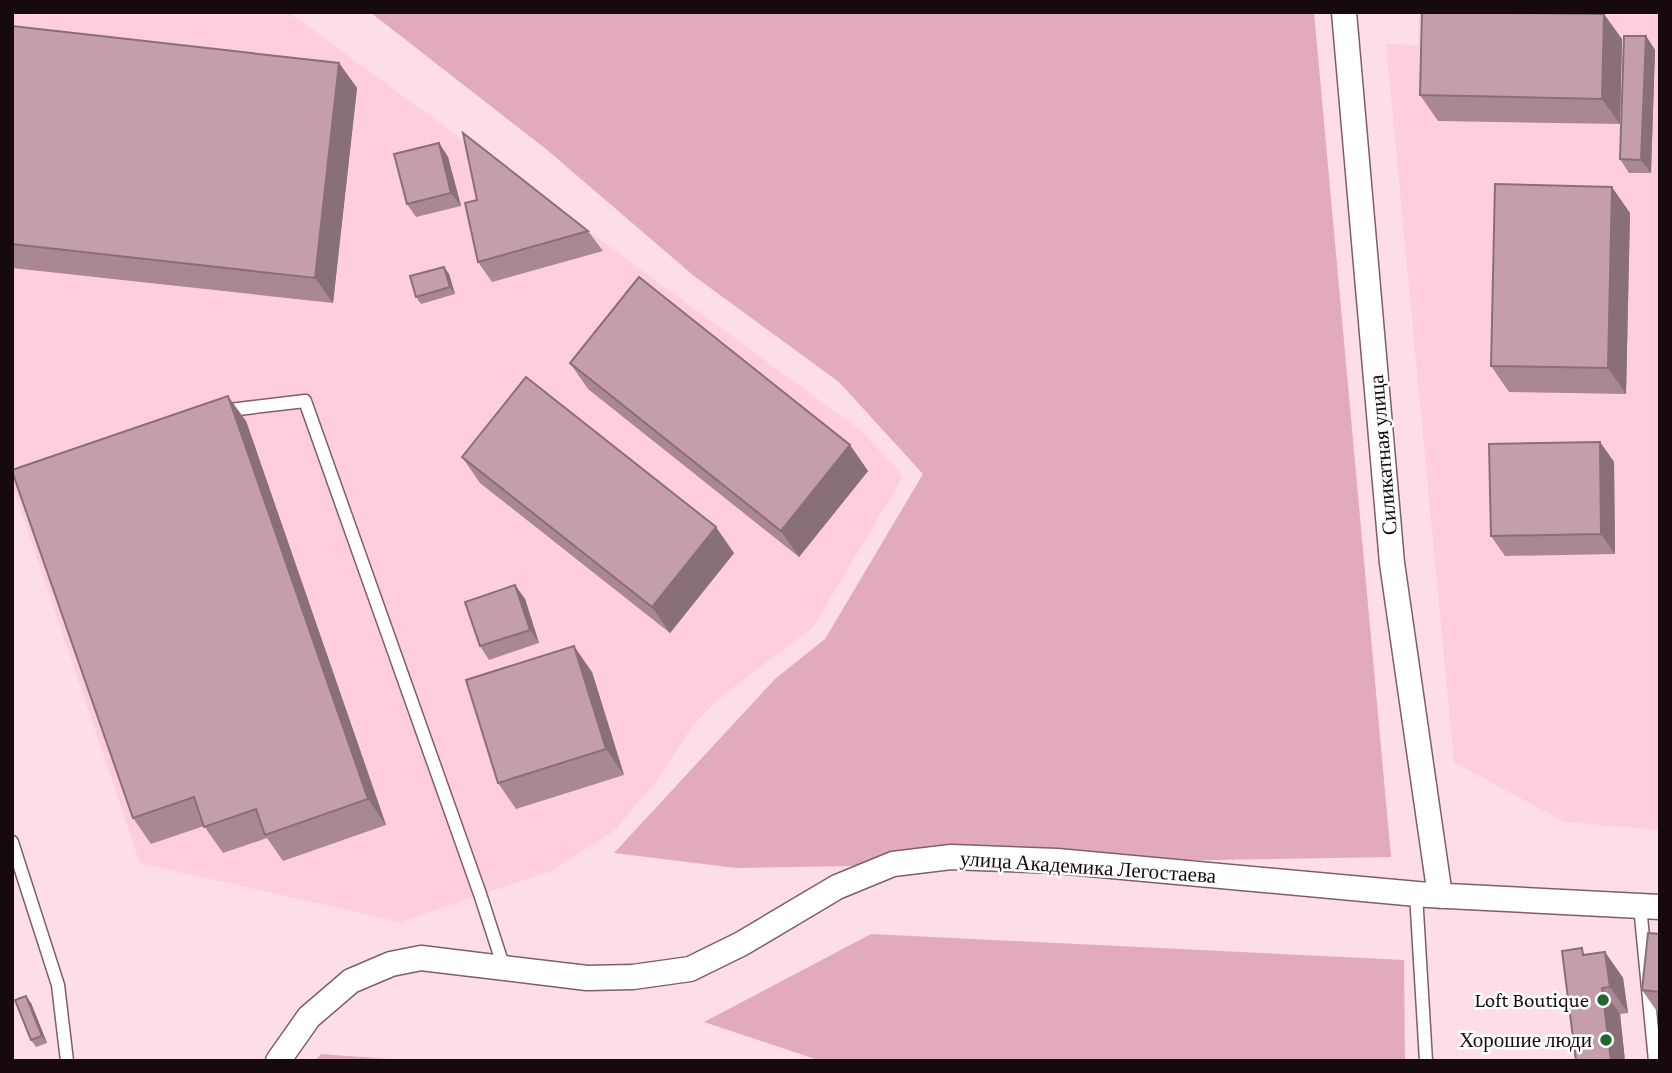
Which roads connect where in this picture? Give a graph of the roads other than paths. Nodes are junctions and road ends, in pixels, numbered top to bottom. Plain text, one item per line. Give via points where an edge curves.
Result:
1 (1344, 12) edge
2 (208, 412) edge
3 (12, 842) edge
4 (1428, 895) junction
5 (1650, 906) edge
6 (504, 968) junction
7 (67, 1061) edge
8 (278, 1061) edge
9 (1426, 1061) edge
10 (1655, 1061) edge

1 - 4 street, Силикатная улица via 1392,563
2 - 6 lane via 305,401
3 - 7 lane via 58,985
4 - 5 street, улица Академика Легостаева
4 - 6 street, улица Академика Легостаева via 1057,860 951,858 893,863 837,887 690,969 587,978
4 - 9 lane
5 - 10 lane
6 - 8 street, улица Академика Легостаева via 421,958 391,964 351,981 309,1017

